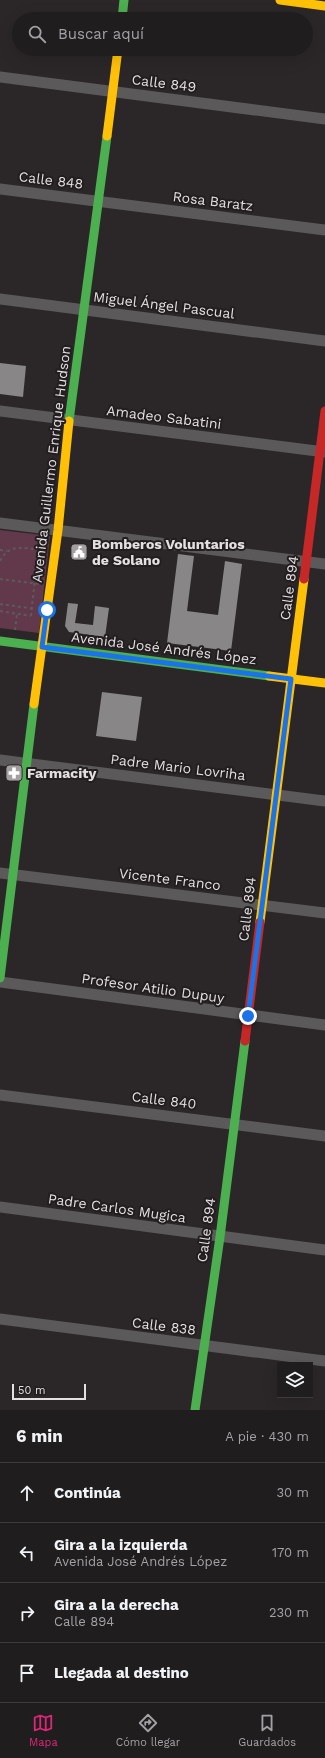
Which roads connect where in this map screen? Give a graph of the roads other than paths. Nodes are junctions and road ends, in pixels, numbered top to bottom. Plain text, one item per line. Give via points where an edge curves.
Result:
1 (124, 0) edge
2 (280, 0) edge
3 (325, 6) edge
4 (123, 12) edge
5 (117, 56) edge
6 (0, 77) edge
7 (113, 92) junction
8 (325, 119) edge
9 (0, 189) edge
10 (98, 201) junction
11 (325, 230) edge
12 (0, 299) edge
13 (85, 310) junction
14 (325, 341) edge
15 (325, 411) edge
16 (0, 412) edge
17 (69, 420) junction
18 (322, 452) edge
19 (0, 523) edge
20 (58, 530) junction
21 (306, 562) junction
22 (325, 564) edge
23 (0, 642) edge
24 (42, 647) junction
25 (291, 679) junction
26 (325, 683) edge
27 (0, 760) edge
28 (26, 764) junction
29 (276, 795) junction
30 (325, 801) edge
31 (0, 874) edge
32 (12, 875) junction
33 (262, 905) junction
34 (325, 913) edge
35 (0, 978) edge
36 (0, 982) edge
37 (248, 1016) junction
38 (325, 1025) edge
39 (0, 1095) edge
40 (233, 1124) junction
41 (325, 1136) edge
42 (0, 1207) edge
43 (220, 1237) junction
44 (325, 1250) edge
45 (0, 1319) edge
46 (203, 1346) junction
47 (325, 1361) edge
48 (195, 1410) edge

1 - 4 street
2 - 3 street
5 - 7 street, Avenida Guillermo Enrique Hudson
6 - 7 street, Calle 849
7 - 8 street, Calle 849
7 - 10 street, Avenida Guillermo Enrique Hudson
9 - 10 street, Calle 848
10 - 11 street, Rosa Baratz
10 - 13 street, Avenida Guillermo Enrique Hudson
12 - 13 street, Miguel Ángel Pascual
13 - 14 street, Miguel Ángel Pascual
13 - 17 street, Avenida Guillermo Enrique Hudson
15 - 18 street, Calle 894
16 - 17 street, Amadeo Sabatini
17 - 18 street, Amadeo Sabatini
17 - 20 street, Avenida Guillermo Enrique Hudson
18 - 21 street, Calle 894
19 - 20 street
20 - 21 street
20 - 24 street, Avenida Guillermo Enrique Hudson
21 - 22 street
21 - 25 street, Calle 894
23 - 24 street, Avenida José Andrés López
24 - 25 street, Avenida José Andrés López
24 - 28 street, Avenida Guillermo Enrique Hudson
25 - 26 street, Avenida José Andrés López
25 - 29 street, Calle 894
27 - 28 street, Padre Mario Lovriha
28 - 29 street, Padre Mario Lovriha
28 - 32 street, Avenida Guillermo Enrique Hudson
29 - 30 street, Padre Mario Lovriha
29 - 33 street, Calle 894
31 - 32 street, Vicente Franco
32 - 33 street, Vicente Franco
32 - 35 street, Avenida Guillermo Enrique Hudson
33 - 34 street, Vicente Franco
33 - 37 street, Calle 894
36 - 37 street, Profesor Atilio Dupuy
37 - 38 street, Profesor Atilio Dupuy
37 - 40 street, Calle 894
39 - 40 street, Calle 840
40 - 41 street, Calle 840
40 - 43 street, Calle 894
42 - 43 street, Padre Carlos Mugica
43 - 44 street, Padre Carlos Mugica
43 - 46 street, Calle 894
45 - 46 street, Calle 838
46 - 47 street, Calle 838
46 - 48 street, Calle 894

